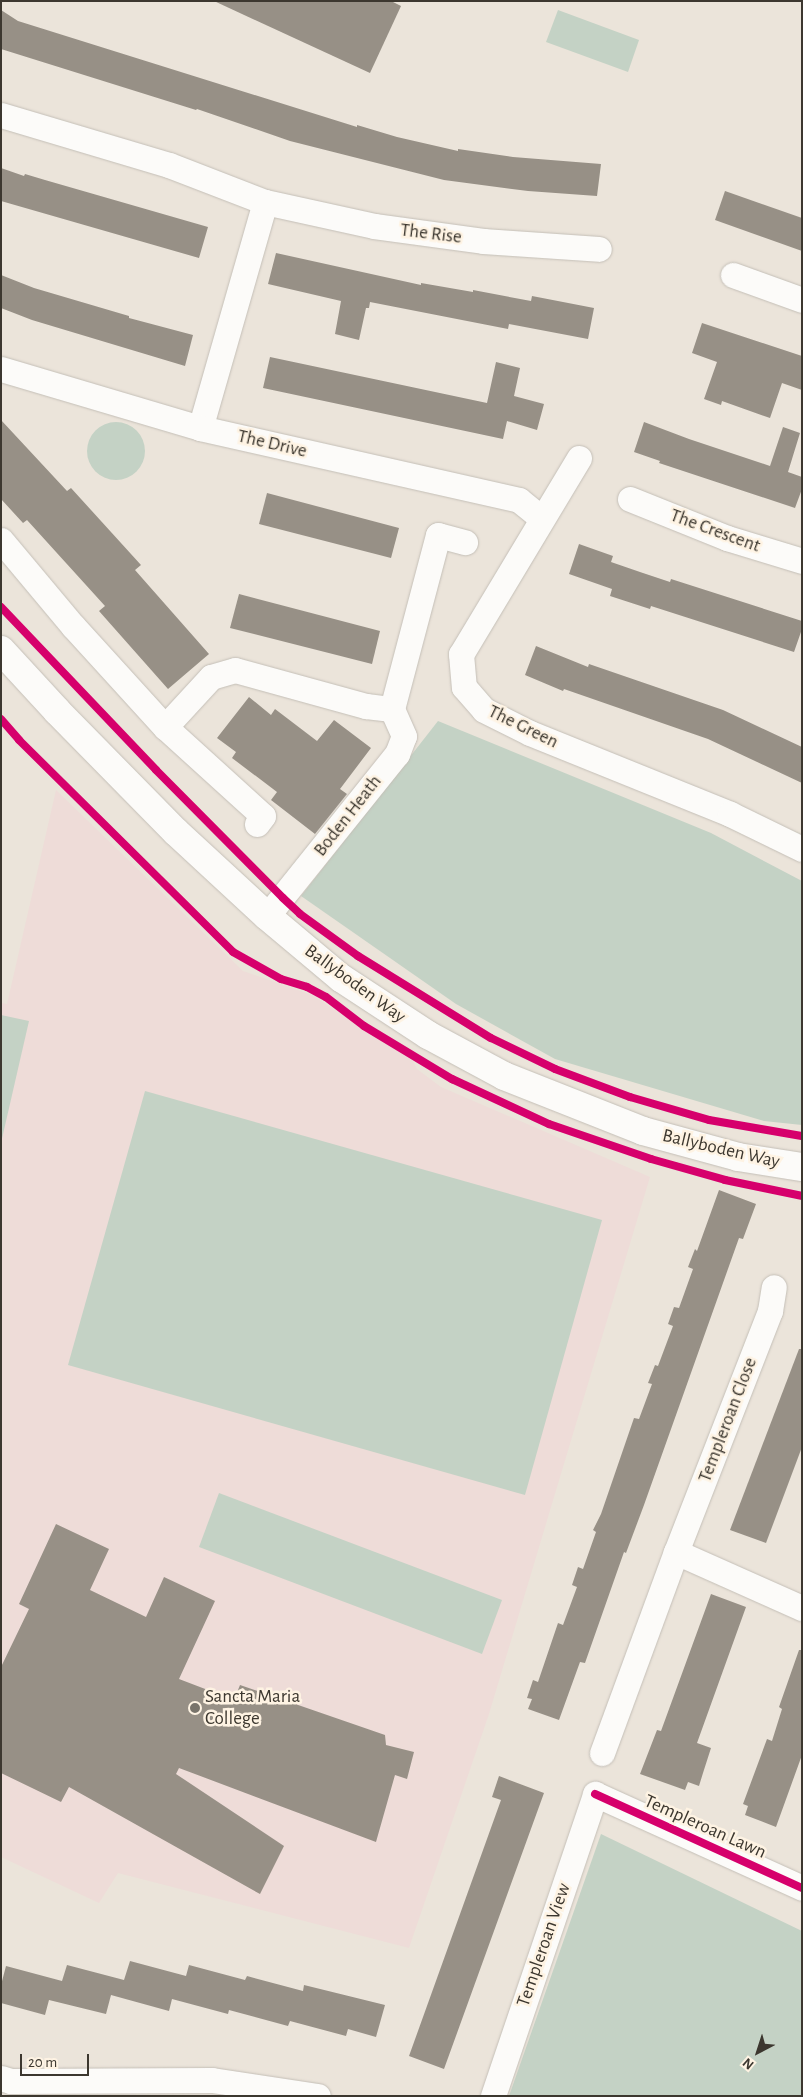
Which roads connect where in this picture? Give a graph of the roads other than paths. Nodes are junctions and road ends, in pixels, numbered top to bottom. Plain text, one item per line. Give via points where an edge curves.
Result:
1 (1, 115) edge
2 (265, 202) junction
3 (599, 249) dead end
4 (733, 275) dead end
5 (802, 300) edge
6 (1, 369) edge
7 (200, 428) junction
8 (579, 458) dead end
9 (630, 499) dead end
10 (541, 518) junction
11 (1, 540) edge
12 (465, 542) dead end
13 (802, 561) edge
14 (1, 650) edge
15 (392, 709) junction
16 (165, 727) junction
17 (257, 824) dead end
18 (802, 849) edge
19 (267, 916) junction
20 (802, 1166) edge
21 (774, 1287) dead end
22 (676, 1552) junction
23 (802, 1608) edge
24 (602, 1753) dead end
25 (595, 1794) joint
26 (802, 1888) edge
27 (1, 2078) edge
28 (211, 2088) edge
29 (318, 2096) edge
30 (493, 2096) edge

1 - 2 street, The Rise via 169,165
2 - 3 street, The Rise via 374,226 483,240
2 - 7 street
4 - 5 street
6 - 7 street, The Drive
7 - 10 street, The Drive via 519,500
8 - 10 street, The Green
9 - 13 street, The Crescent via 727,538
10 - 18 street, The Green via 461,654 464,687 484,710 530,733 730,814
11 - 16 street via 73,626
12 - 15 street via 438,535
14 - 19 main road, Ballyboden Way via 176,832
15 - 16 street via 366,706 235,670 210,677
15 - 19 street, Boden Heath via 404,736 397,754
16 - 17 street via 263,816
19 - 20 main road, Ballyboden Way via 341,978 428,1035 504,1076 643,1131 738,1157
21 - 22 street, Templeroan Close via 770,1312
22 - 23 street
22 - 24 street, Templeroan Close
25 - 26 street, Templeroan Lawn
25 - 30 street, Templeroan View
27 - 28 street via 11,2081
28 - 29 street

